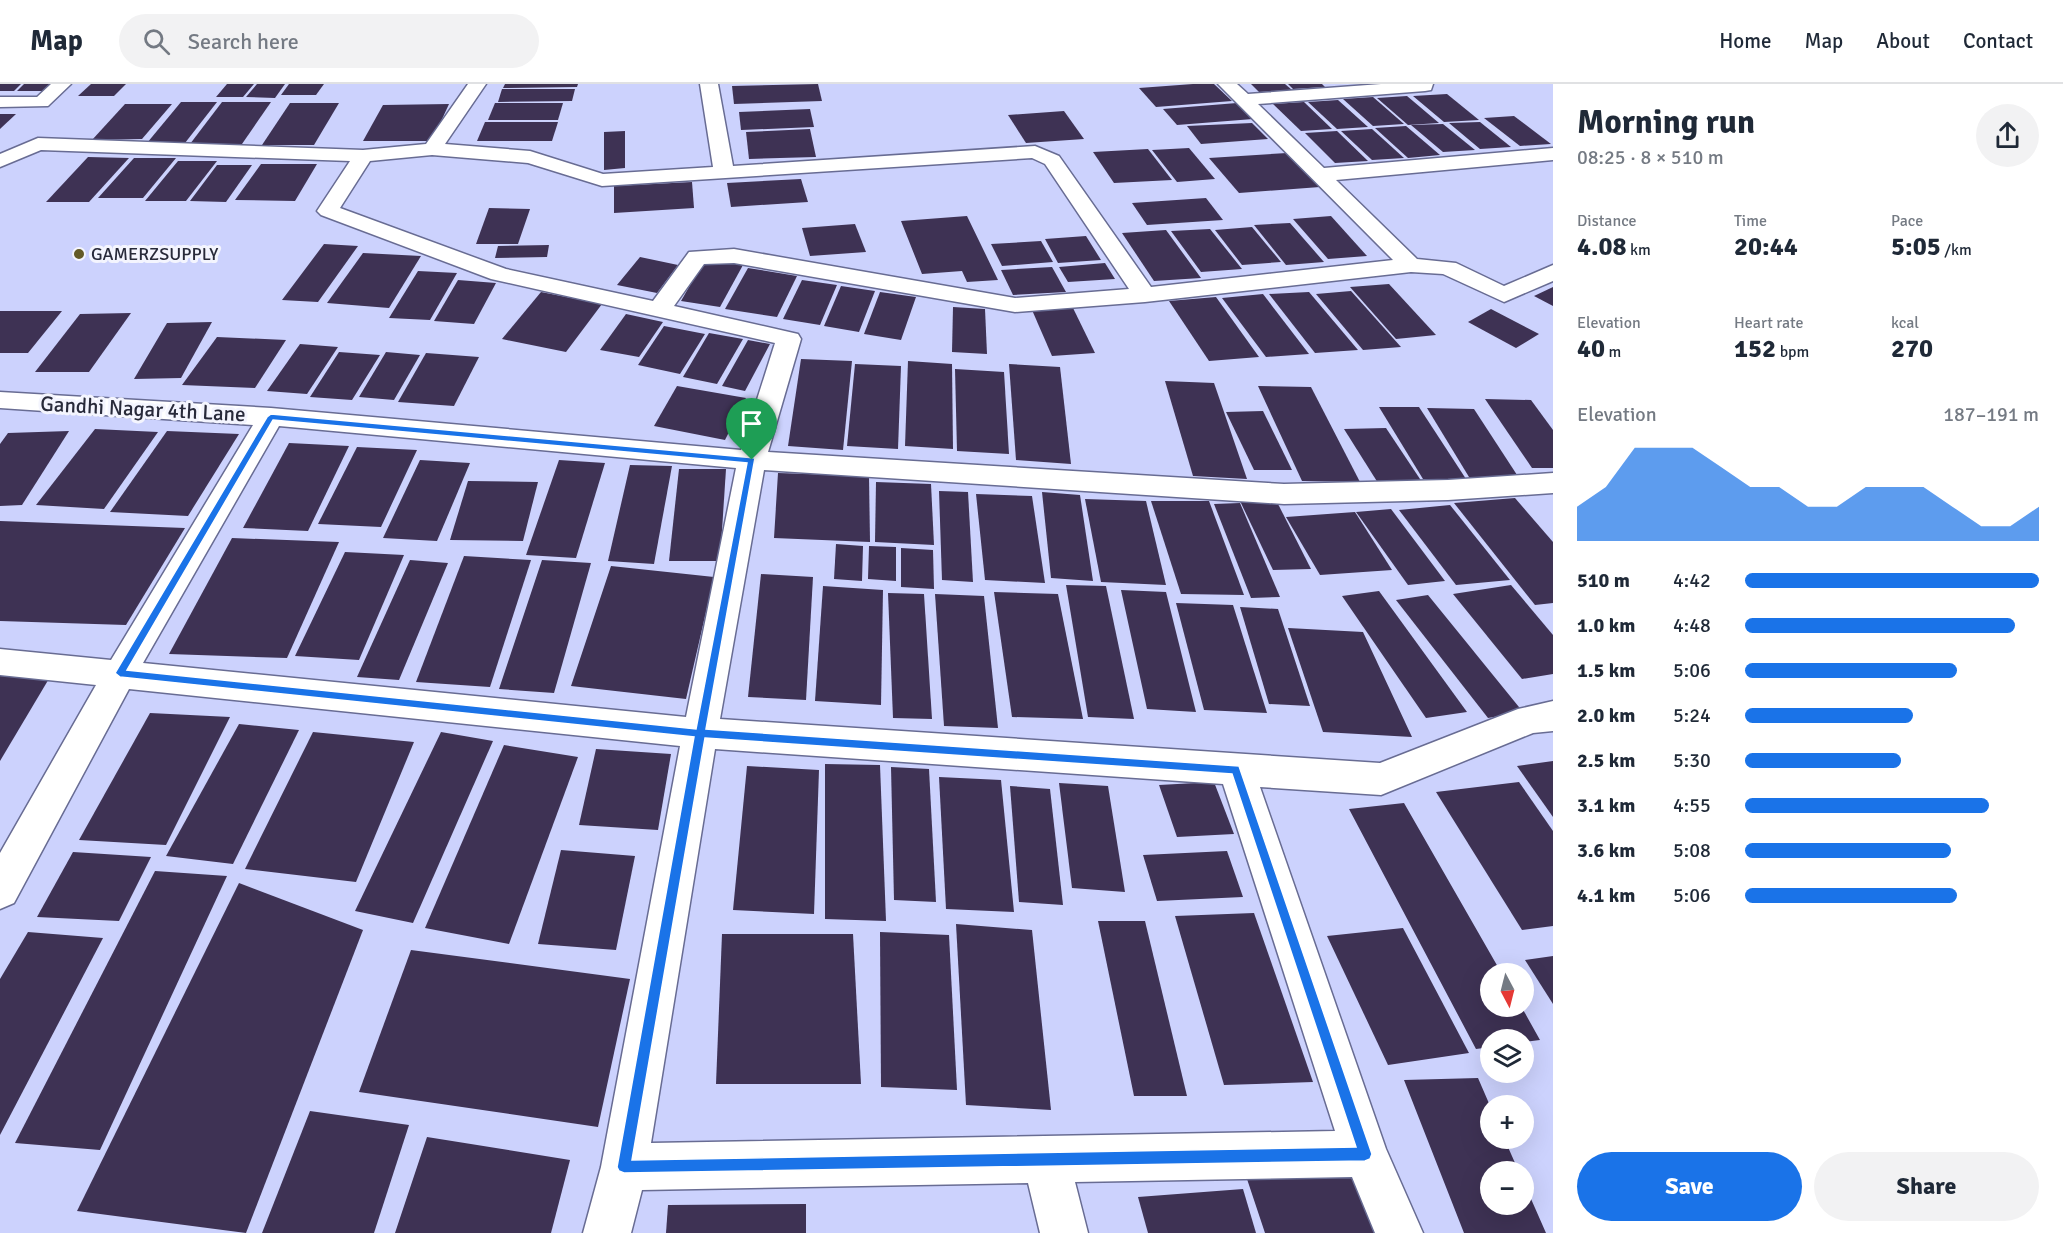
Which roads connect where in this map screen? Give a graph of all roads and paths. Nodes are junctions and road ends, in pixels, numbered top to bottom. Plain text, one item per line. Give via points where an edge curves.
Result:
1 (62, 84) edge
2 (477, 84) edge
3 (709, 84) edge
4 (1227, 84) edge
5 (1425, 86) dead end
6 (1244, 100) junction
7 (0, 102) edge
8 (432, 149) junction
9 (1553, 154) edge
10 (363, 156) junction
11 (0, 161) edge
12 (724, 172) junction
13 (1320, 175) junction
14 (1411, 265) junction
15 (1553, 272) edge
16 (1145, 296) junction
17 (658, 311) junction
18 (0, 400) edge
19 (271, 417) junction
20 (752, 460) junction
21 (1553, 483) edge
22 (0, 662) edge
23 (120, 673) junction
24 (1553, 716) edge
25 (700, 734) junction
26 (1236, 770) junction
27 (0, 890) edge
28 (1365, 1154) junction
29 (1045, 1158) junction
30 (624, 1167) junction
31 (607, 1233) edge
32 (1064, 1233) edge
33 (1399, 1233) edge

1 - 7 street via 42,102
2 - 8 street
3 - 12 street
4 - 6 street
5 - 6 street
6 - 13 street
8 - 10 street
8 - 12 street via 530,157 602,180
9 - 13 street
10 - 11 street via 38,144
10 - 17 street via 328,211 499,274
12 - 16 street via 1035,152 1052,160
13 - 14 street
14 - 15 street via 1448,268 1504,295
14 - 16 street
16 - 17 street via 1014,305 734,256 697,257
17 - 20 street via 789,339
18 - 19 street, Gandhi Nagar 4th Lane
19 - 20 street, Gandhi Nagar 4th Lane
19 - 23 street
20 - 21 street, Gandhi Nagar 4th Lane via 1284,494
20 - 25 street
22 - 23 street
23 - 25 street
23 - 27 street
24 - 26 street via 1530,719 1381,779
25 - 26 street
25 - 30 street
26 - 28 street
28 - 29 street
28 - 33 street
29 - 30 street
29 - 32 street
30 - 31 street

